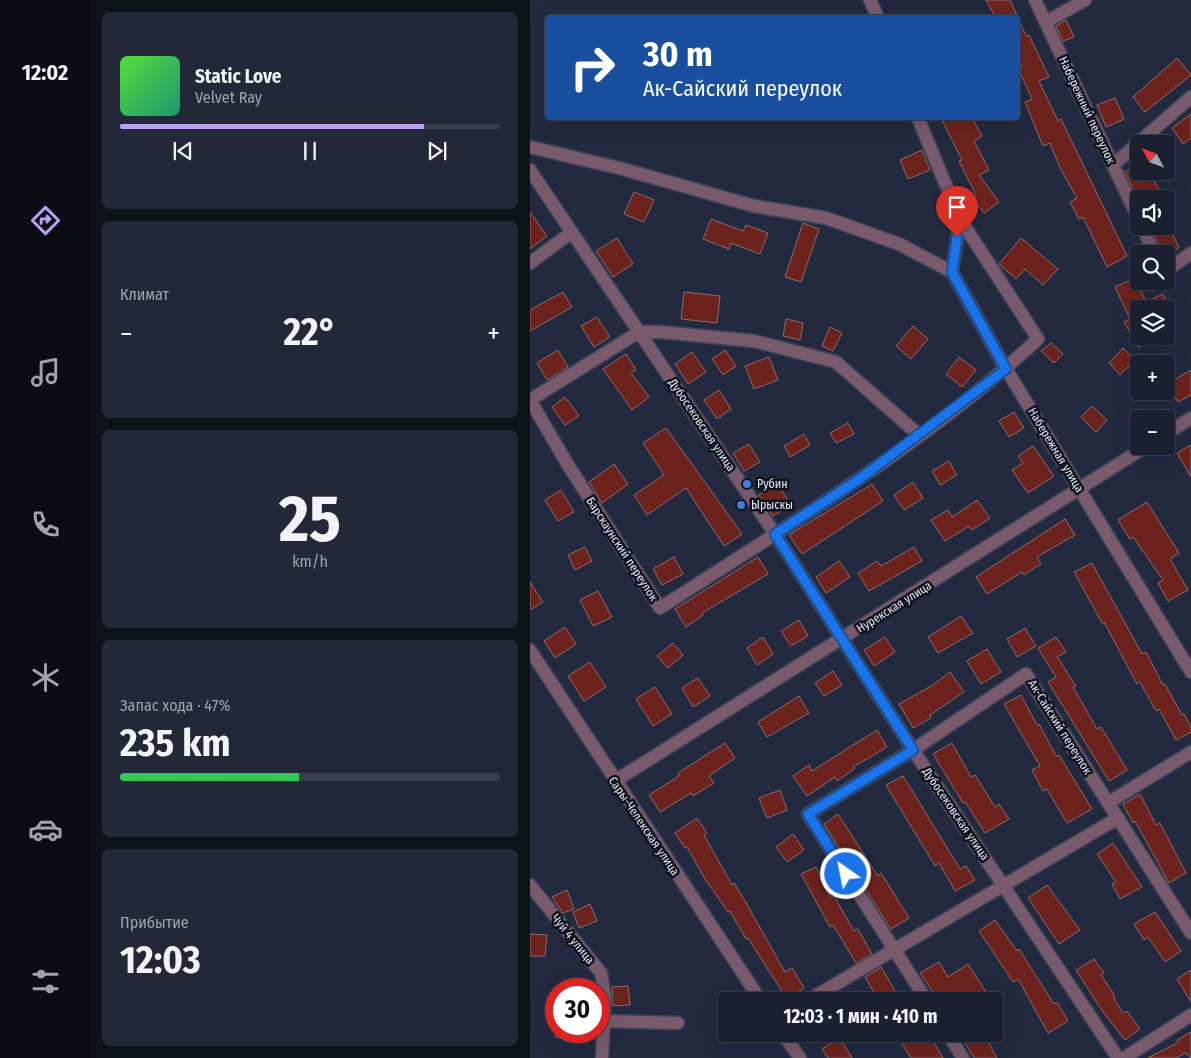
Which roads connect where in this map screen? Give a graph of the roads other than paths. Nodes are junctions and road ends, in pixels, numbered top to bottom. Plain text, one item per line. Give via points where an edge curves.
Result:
1 (870, 0) edge
2 (1035, 0) edge
3 (1085, 0) edge
4 (877, 15) edge
5 (1046, 22) junction
6 (1191, 96) edge
7 (919, 120) edge
8 (530, 147) edge
9 (1113, 164) junction
10 (530, 170) edge
11 (1130, 201) edge
12 (960, 219) junction
13 (572, 232) junction
14 (1191, 253) edge
15 (530, 263) edge
16 (1175, 265) edge
17 (952, 272) junction
18 (640, 332) junction
19 (1006, 369) junction
20 (530, 400) edge
21 (1191, 418) edge
22 (1175, 428) edge
23 (919, 435) junction
24 (1133, 455) edge
25 (1080, 490) junction
26 (775, 534) junction
27 (842, 640) junction
28 (530, 650) edge
29 (1191, 672) edge
30 (913, 750) junction
31 (1191, 752) edge
32 (615, 781) junction
33 (1108, 802) junction
34 (1118, 818) junction
35 (530, 885) edge
36 (1004, 885) junction
37 (1191, 933) edge
38 (894, 949) junction
39 (601, 978) edge
40 (755, 992) edge
41 (822, 992) edge
42 (921, 992) edge
43 (1191, 1015) edge
44 (610, 1021) edge
45 (678, 1023) dead end
46 (789, 1042) edge
47 (953, 1042) edge
48 (603, 1043) edge
49 (602, 1058) edge
50 (800, 1058) edge
51 (963, 1058) edge
52 (1118, 1058) edge
53 (1124, 1058) edge

1 - 4 street
2 - 5 street, Набережный переулок
3 - 5 street
5 - 9 street, Набережный переулок
6 - 9 street
7 - 12 street
8 - 17 street via 754,206 826,218 899,244
9 - 11 street, Набережный переулок
10 - 13 street, Дубосековская улица
12 - 17 street
12 - 19 street, Барскаунский переулок via 1038,339
13 - 15 street
13 - 18 street, Дубосековская улица
14 - 16 street
17 - 19 street, Набережная улица
18 - 20 street
18 - 23 street via 754,341 836,362
18 - 26 street, Дубосековская улица
19 - 23 street, Барскаунский переулок
19 - 25 street, Набережная улица
20 - 26 street, Барскаунский переулок via 660,608
21 - 22 street
23 - 26 street, Барскаунский переулок via 858,480
24 - 25 street, Нурекская улица
25 - 27 street, Нурекская улица
25 - 29 street, Набережная улица
26 - 27 street, Дубосековская улица
27 - 30 street, Дубосековская улица
27 - 32 street, Нурекская улица
28 - 32 street, Сары-Челекская улица
30 - 33 street, Ак-Сайский переулок via 1026,674
30 - 36 street, Дубосековская улица
30 - 38 street, Ак-Сайский переулок via 808,814
31 - 33 street
32 - 40 street, Сары-Челекская улица
33 - 34 street, Ак-Сайский переулок
34 - 36 street
34 - 37 street, Ак-Сайский переулок
35 - 39 street, Чуй 4 улица
36 - 38 street
36 - 52 street, Дубосековская улица
38 - 41 street
38 - 42 street, Ак-Сайский переулок
43 - 53 street
44 - 45 street
46 - 50 street
47 - 51 street
48 - 49 street, Чуй 4 улица

